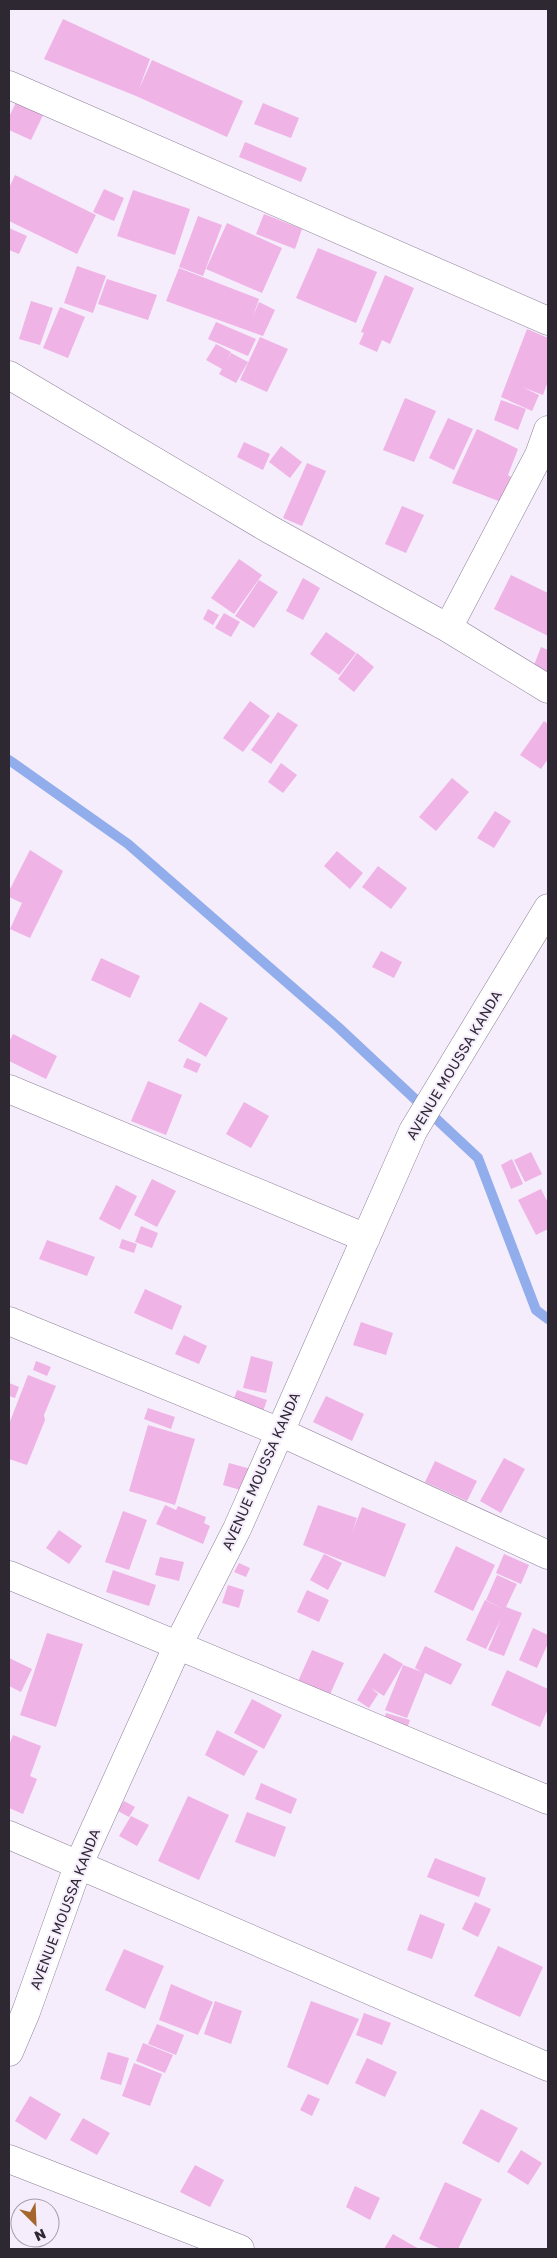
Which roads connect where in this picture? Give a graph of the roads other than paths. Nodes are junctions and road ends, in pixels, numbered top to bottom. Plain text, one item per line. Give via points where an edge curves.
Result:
1 (9, 85) edge
2 (548, 321) edge
3 (9, 374) edge
4 (548, 430) edge
5 (448, 628) junction
6 (548, 689) edge
7 (548, 908) edge
8 (9, 1089) edge
9 (366, 1238) junction
10 (9, 1321) edge
11 (280, 1432) junction
12 (548, 1555) edge
13 (9, 1575) edge
14 (178, 1645) junction
15 (548, 1800) edge
16 (9, 1835) edge
17 (78, 1866) junction
18 (9, 2052) edge
19 (548, 2067) edge
20 (9, 2159) edge
21 (240, 2249) edge

1 - 2 street
3 - 5 street via 269,529
4 - 5 street via 539,455
5 - 6 street
7 - 9 street, AVENUE MOUSSA KANDA via 413,1131
8 - 9 street
9 - 11 street, AVENUE MOUSSA KANDA
10 - 11 street
11 - 12 street
11 - 14 street, AVENUE MOUSSA KANDA via 237,1529
13 - 14 street
14 - 15 street
14 - 17 street, AVENUE MOUSSA KANDA
16 - 17 street
17 - 18 street, AVENUE MOUSSA KANDA
17 - 19 street
20 - 21 street

